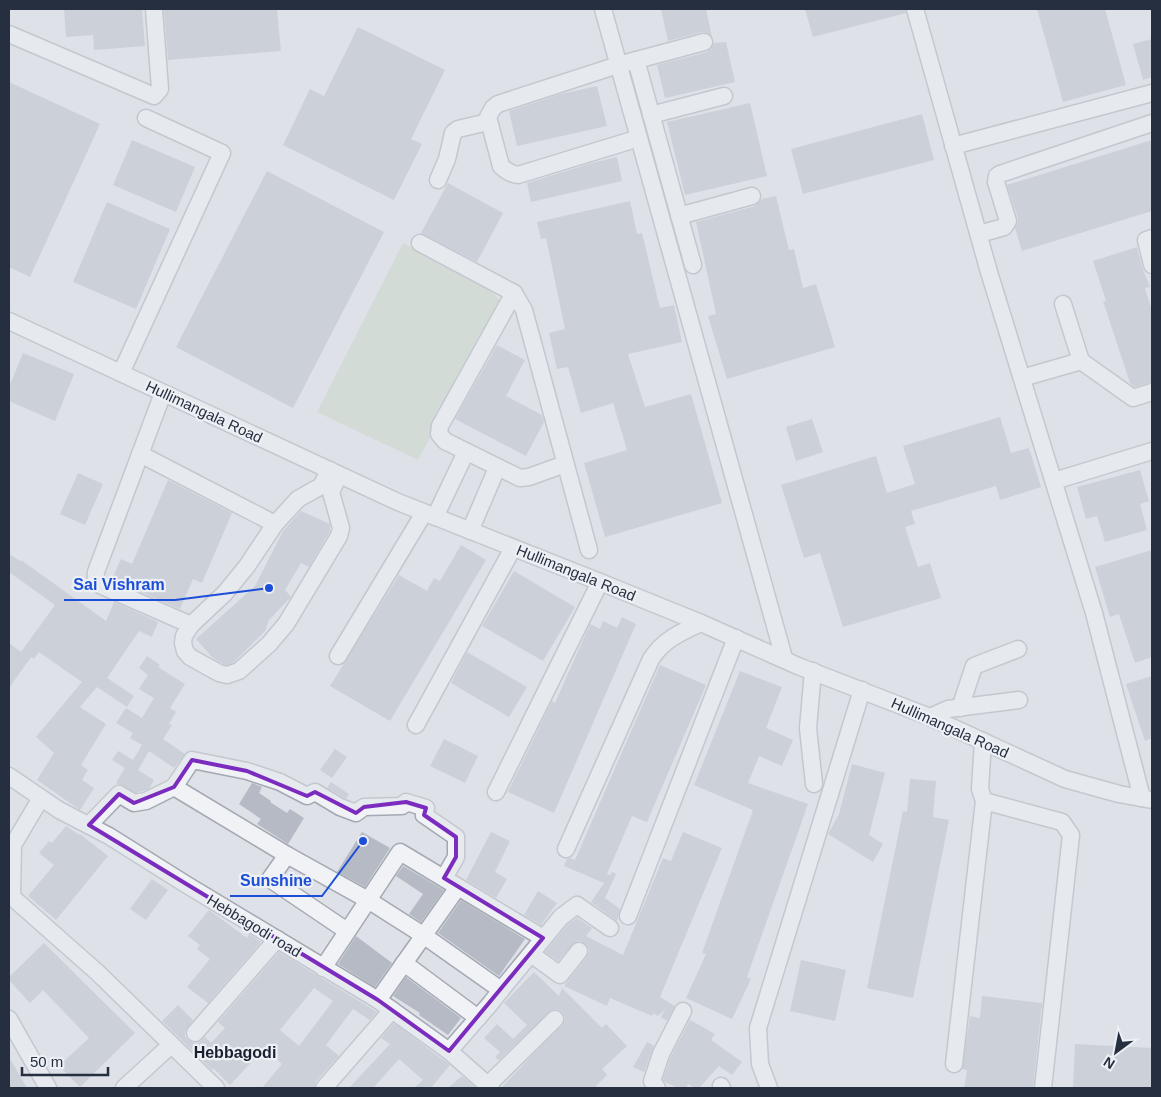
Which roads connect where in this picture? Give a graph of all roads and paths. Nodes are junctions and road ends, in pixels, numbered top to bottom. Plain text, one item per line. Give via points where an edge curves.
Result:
1 (154, 9) edge
2 (603, 9) edge
3 (915, 9) edge
4 (9, 34) edge
5 (704, 42) dead end
6 (636, 60) junction
7 (618, 65) junction
8 (1152, 93) edge
9 (724, 96) dead end
10 (651, 115) junction
11 (146, 118) dead end
12 (488, 122) junction
13 (1152, 123) edge
14 (639, 138) junction
15 (953, 146) junction
16 (438, 180) dead end
17 (752, 196) dead end
18 (679, 216) junction
19 (979, 234) junction
20 (1152, 238) edge
21 (420, 243) dead end
22 (693, 265) dead end
23 (1152, 265) edge
24 (514, 293) junction
25 (1063, 304) dead end
26 (9, 321) edge
27 (1081, 361) junction
28 (121, 373) junction
29 (1022, 378) junction
30 (1152, 392) edge
31 (163, 393) junction
32 (1152, 451) edge
33 (466, 452) junction
34 (140, 454) junction
35 (565, 464) junction
36 (497, 468) junction
37 (334, 473) junction
38 (1054, 481) junction
39 (326, 489) junction
40 (430, 515) junction
41 (275, 524) junction
42 (470, 531) junction
43 (514, 548) junction
44 (589, 550) dead end
45 (600, 582) junction
46 (702, 623) junction
47 (191, 624) junction
48 (736, 638) junction
49 (1018, 649) dead end
50 (338, 656) dead end
51 (784, 658) junction
52 (813, 671) junction
53 (862, 690) junction
54 (1019, 700) dead end
55 (960, 708) junction
56 (930, 717) junction
57 (416, 725) dead end
58 (983, 741) junction
59 (9, 776) edge
60 (814, 784) dead end
61 (174, 787) junction
62 (496, 792) dead end
63 (41, 798) junction
64 (1147, 799) edge
65 (984, 801) junction
66 (88, 825) junction
67 (566, 849) dead end
68 (287, 855) junction
69 (444, 878) junction
70 (458, 887) junction
71 (10, 899) edge
72 (368, 900) junction
73 (628, 916) dead end
74 (610, 928) dead end
75 (348, 931) junction
76 (423, 935) junction
77 (542, 938) junction
78 (277, 939) junction
79 (579, 951) dead end
80 (531, 954) junction
81 (404, 963) junction
82 (323, 968) junction
83 (501, 990) junction
84 (378, 1000) junction
85 (392, 1010) junction
86 (683, 1011) dead end
87 (478, 1018) junction
88 (9, 1019) edge
89 (555, 1019) dead end
90 (195, 1033) dead end
91 (171, 1044) junction
92 (449, 1051) junction
93 (954, 1064) dead end
94 (489, 1086) edge
95 (48, 1088) edge
96 (124, 1088) edge
97 (216, 1088) edge
98 (324, 1088) edge
99 (657, 1088) edge
100 (769, 1088) edge
101 (1043, 1088) edge

1 - 4 street via 160,89 154,96
2 - 7 street
3 - 15 street
5 - 6 street
6 - 7 street
6 - 10 street
7 - 12 street via 498,104 490,112
7 - 14 street
8 - 15 street
9 - 10 street
10 - 18 street
11 - 28 street via 222,153
12 - 14 street via 501,166 518,175
12 - 16 street via 453,133
13 - 19 street via 1000,174 996,182 1007,225
14 - 51 street
15 - 19 street
17 - 18 street
18 - 22 street
19 - 29 street
20 - 23 street via 1146,240
21 - 24 street
24 - 33 street via 438,430 445,441
24 - 35 street via 529,325
25 - 27 street
26 - 28 street, Hullimangala Road
27 - 29 street
27 - 30 street via 1133,398
28 - 31 street, Hullimangala Road
29 - 38 street
31 - 34 street
31 - 37 street, Hullimangala Road
32 - 38 street
33 - 36 street
33 - 40 street
34 - 41 street
34 - 47 street via 95,578 102,586
35 - 36 street via 524,478
35 - 44 street
36 - 42 street
37 - 39 street
37 - 40 street, Hullimangala Road
38 - 64 street
39 - 41 street via 298,499
39 - 47 street via 341,528 337,542 286,624 269,644 239,671 219,673 190,657 186,651 184,636
40 - 42 street, Hullimangala Road
40 - 50 street
41 - 47 street via 225,593
42 - 43 street, Hullimangala Road
43 - 45 street, Hullimangala Road
43 - 57 street
45 - 46 street, Hullimangala Road
45 - 62 street
46 - 48 street, Hullimangala Road
46 - 67 street via 672,636 651,659
48 - 51 street, Hullimangala Road
48 - 73 street
49 - 55 street via 974,666
51 - 52 street, Hullimangala Road
52 - 53 street, Hullimangala Road
52 - 60 street via 808,728
53 - 56 street, Hullimangala Road
53 - 100 street via 758,1028 760,1064
54 - 55 street
55 - 56 street
56 - 58 street, Hullimangala Road
58 - 64 street, Hullimangala Road via 1065,779
58 - 65 street via 980,789
59 - 63 street, Hebbagodi road
61 - 66 street via 146,801 134,803 119,794
61 - 68 street
61 - 69 street via 192,760 247,771 280,782 307,796 316,792 356,813 364,807 402,806 406,802 426,808 424,815 456,837 456,857
63 - 66 street, Hebbagodi road
63 - 71 street via 13,845
65 - 93 street
65 - 101 street via 1062,822 1071,835
66 - 78 street, Hebbagodi road
68 - 72 street
68 - 75 street via 270,879
69 - 70 street
69 - 72 street via 400,852
70 - 76 street
70 - 77 street
71 - 91 street via 98,973
72 - 75 street
72 - 76 street
74 - 77 street via 577,905
75 - 82 street
76 - 81 street
76 - 83 street
77 - 80 street
78 - 82 street, Hebbagodi road
78 - 90 street
79 - 80 street via 560,975
80 - 83 street
81 - 84 street
81 - 87 street
82 - 84 street, Hebbagodi road
83 - 87 street
84 - 85 street, Hebbagodi road
85 - 92 street, Hebbagodi road
85 - 98 street
86 - 99 street via 661,1054 652,1081
87 - 92 street
88 - 95 street
89 - 94 street
91 - 96 street
91 - 97 street
92 - 94 street, Hebbagodi road

